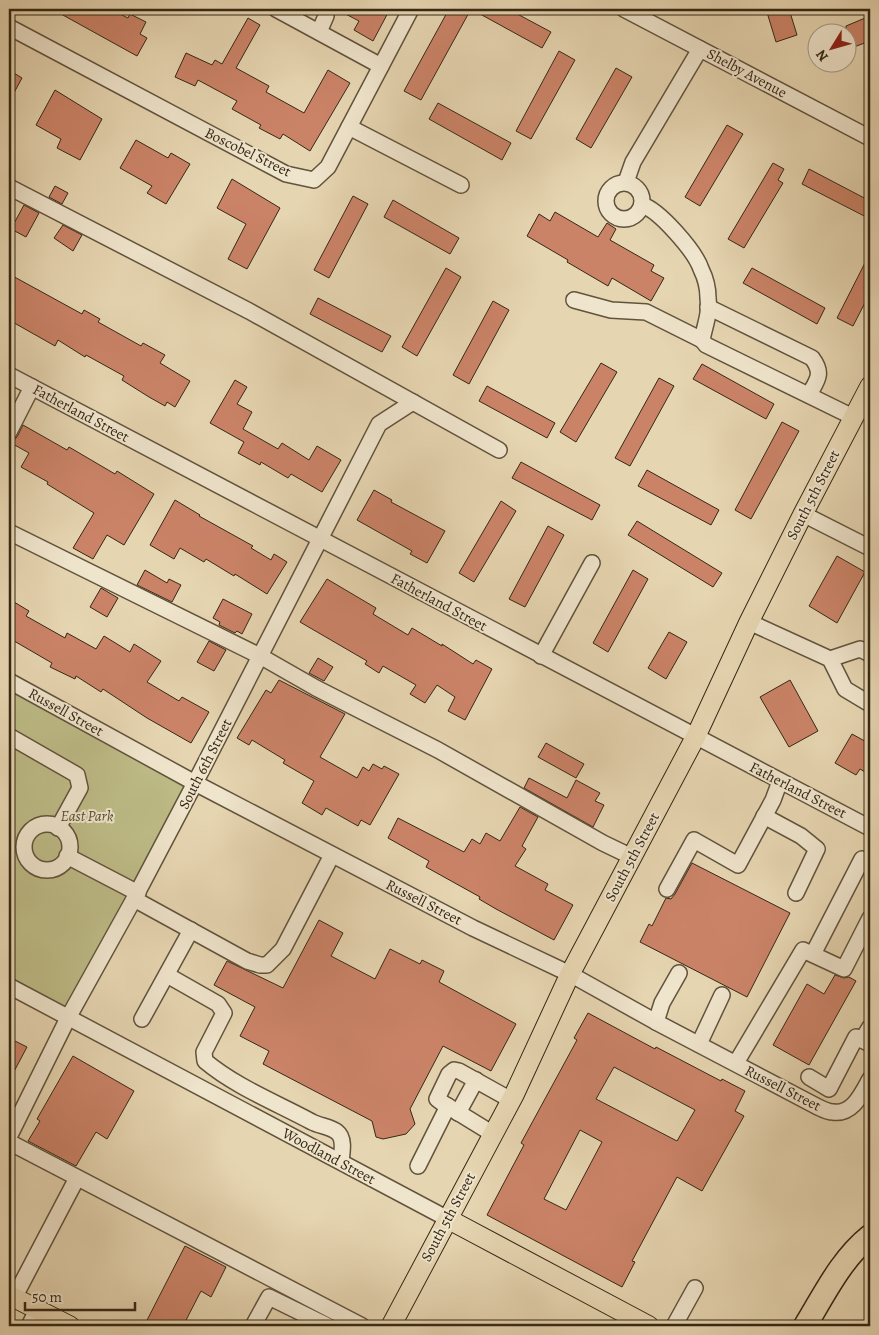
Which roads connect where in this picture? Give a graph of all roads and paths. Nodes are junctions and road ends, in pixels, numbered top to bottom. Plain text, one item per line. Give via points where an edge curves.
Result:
1 (276, 9) edge
2 (326, 9) edge
3 (411, 9) edge
4 (624, 9) edge
5 (9, 27) edge
6 (319, 32) junction
7 (700, 49) junction
8 (382, 66) junction
9 (349, 127) junction
10 (870, 138) edge
11 (626, 182) junction
12 (461, 185) dead end
13 (9, 187) edge
14 (642, 205) junction
15 (574, 300) dead end
16 (708, 307) junction
17 (702, 340) junction
18 (9, 375) edge
19 (870, 386) edge
20 (32, 387) junction
21 (809, 395) junction
22 (413, 402) junction
23 (853, 417) junction
24 (9, 432) edge
25 (499, 450) dead end
26 (803, 514) junction
27 (9, 532) edge
28 (320, 539) junction
29 (870, 548) edge
30 (592, 563) dead end
31 (748, 622) junction
32 (870, 654) edge
33 (260, 656) junction
34 (541, 656) junction
35 (830, 659) junction
36 (9, 681) edge
37 (870, 704) edge
38 (9, 736) edge
39 (696, 736) junction
40 (780, 781) junction
41 (195, 783) junction
42 (764, 816) junction
43 (58, 828) junction
44 (870, 828) edge
45 (332, 855) junction
46 (67, 856) junction
47 (632, 857) junction
48 (870, 863) edge
49 (667, 889) dead end
50 (796, 893) dead end
51 (136, 896) junction
52 (870, 918) edge
53 (191, 930) junction
54 (814, 954) junction
55 (679, 973) dead end
56 (570, 974) junction
57 (167, 975) junction
58 (9, 986) edge
59 (722, 995) dead end
60 (68, 1018) junction
61 (142, 1019) dead end
62 (656, 1022) junction
63 (870, 1027) edge
64 (866, 1042) edge
65 (699, 1044) junction
66 (736, 1064) junction
67 (808, 1077) dead end
68 (870, 1079) edge
69 (476, 1080) junction
70 (511, 1100) junction
71 (448, 1106) junction
72 (493, 1134) junction
73 (9, 1137) edge
74 (9, 1142) edge
75 (341, 1162) junction
76 (418, 1166) dead end
77 (78, 1178) junction
78 (448, 1219) junction
79 (870, 1236) edge
80 (695, 1288) dead end
81 (11, 1296) edge
82 (33, 1318) edge
83 (67, 1326) edge
84 (253, 1326) edge
85 (328, 1326) edge
86 (362, 1326) edge
87 (391, 1326) edge
88 (649, 1326) edge
89 (674, 1326) edge
90 (805, 1326) edge

1 - 6 street
2 - 6 street
3 - 8 street, Boscobel Street
4 - 7 street, Shelby Avenue
5 - 9 street, Boscobel Street via 286,174 314,180 328,167
6 - 8 street
7 - 10 street, Shelby Avenue
7 - 11 street via 633,162
8 - 9 street, Boscobel Street
9 - 12 street
11 - 14 street via 639,190
11 - 14 street via 612,187 607,194 607,208 618,218 626,219 639,212
13 - 22 street via 249,311
14 - 16 street via 661,217 701,268
15 - 17 street via 611,310 646,312
16 - 17 street via 709,319
16 - 21 street via 812,358 818,366 819,375
17 - 21 street via 706,345
18 - 20 street, Fatherland Street
19 - 23 main road, South 5th Street
20 - 24 street
20 - 28 street, Fatherland Street
21 - 23 street
22 - 25 street
22 - 28 street, South 6th Street via 379,424
23 - 26 main road, South 5th Street
26 - 29 street
26 - 31 main road, South 5th Street
27 - 33 street
28 - 33 street, South 6th Street
28 - 34 street, Fatherland Street
30 - 34 street
31 - 35 street
31 - 39 main road, South 5th Street
32 - 35 street via 860,649
33 - 41 street, South 6th Street
33 - 47 street
34 - 39 street, Fatherland Street
35 - 37 street via 845,689
36 - 41 street, Russell Street
38 - 43 street via 77,775 80,788
39 - 40 street, Fatherland Street
39 - 47 main road, South 5th Street
40 - 42 street
40 - 44 street, Fatherland Street
41 - 45 street, Russell Street
41 - 51 street, South 6th Street
42 - 49 street via 738,865 694,840
42 - 50 street via 818,849
43 - 46 street via 67,836
43 - 46 street via 47,824 33,829 24,842 26,857 44,870 57,868
45 - 53 street via 283,949 267,965 247,961
45 - 56 street, Russell Street
46 - 51 street
47 - 56 main road, South 5th Street
48 - 54 street via 862,858
51 - 53 street
51 - 60 street, South 6th Street
52 - 54 street via 844,968
53 - 57 street
54 - 66 street via 803,950
55 - 62 street via 662,1003
56 - 62 street, Russell Street
56 - 70 main road, South 5th Street
57 - 61 street
57 - 75 street via 218,1004 224,1013 204,1052 205,1061 225,1076 337,1132 342,1138
58 - 60 street, Woodland Street
59 - 65 street
60 - 73 street, South 6th Street
60 - 75 street, Woodland Street
62 - 65 street, Russell Street
63 - 64 street
64 - 67 street via 856,1037 829,1089
65 - 66 street, Russell Street
66 - 68 street, Russell Street via 834,1113 852,1106
69 - 70 street
69 - 71 street
69 - 71 street via 454,1070 449,1074
70 - 72 main road, South 5th Street
71 - 72 street
71 - 76 street
72 - 78 main road, South 5th Street
74 - 77 street
75 - 78 street, Woodland Street
77 - 81 street
77 - 86 street
78 - 87 main road, South 5th Street
78 - 88 main road, Woodland Street
79 - 90 highway via 837,1273
80 - 89 street
81 - 82 main road
82 - 83 main road
84 - 85 street via 269,1297

